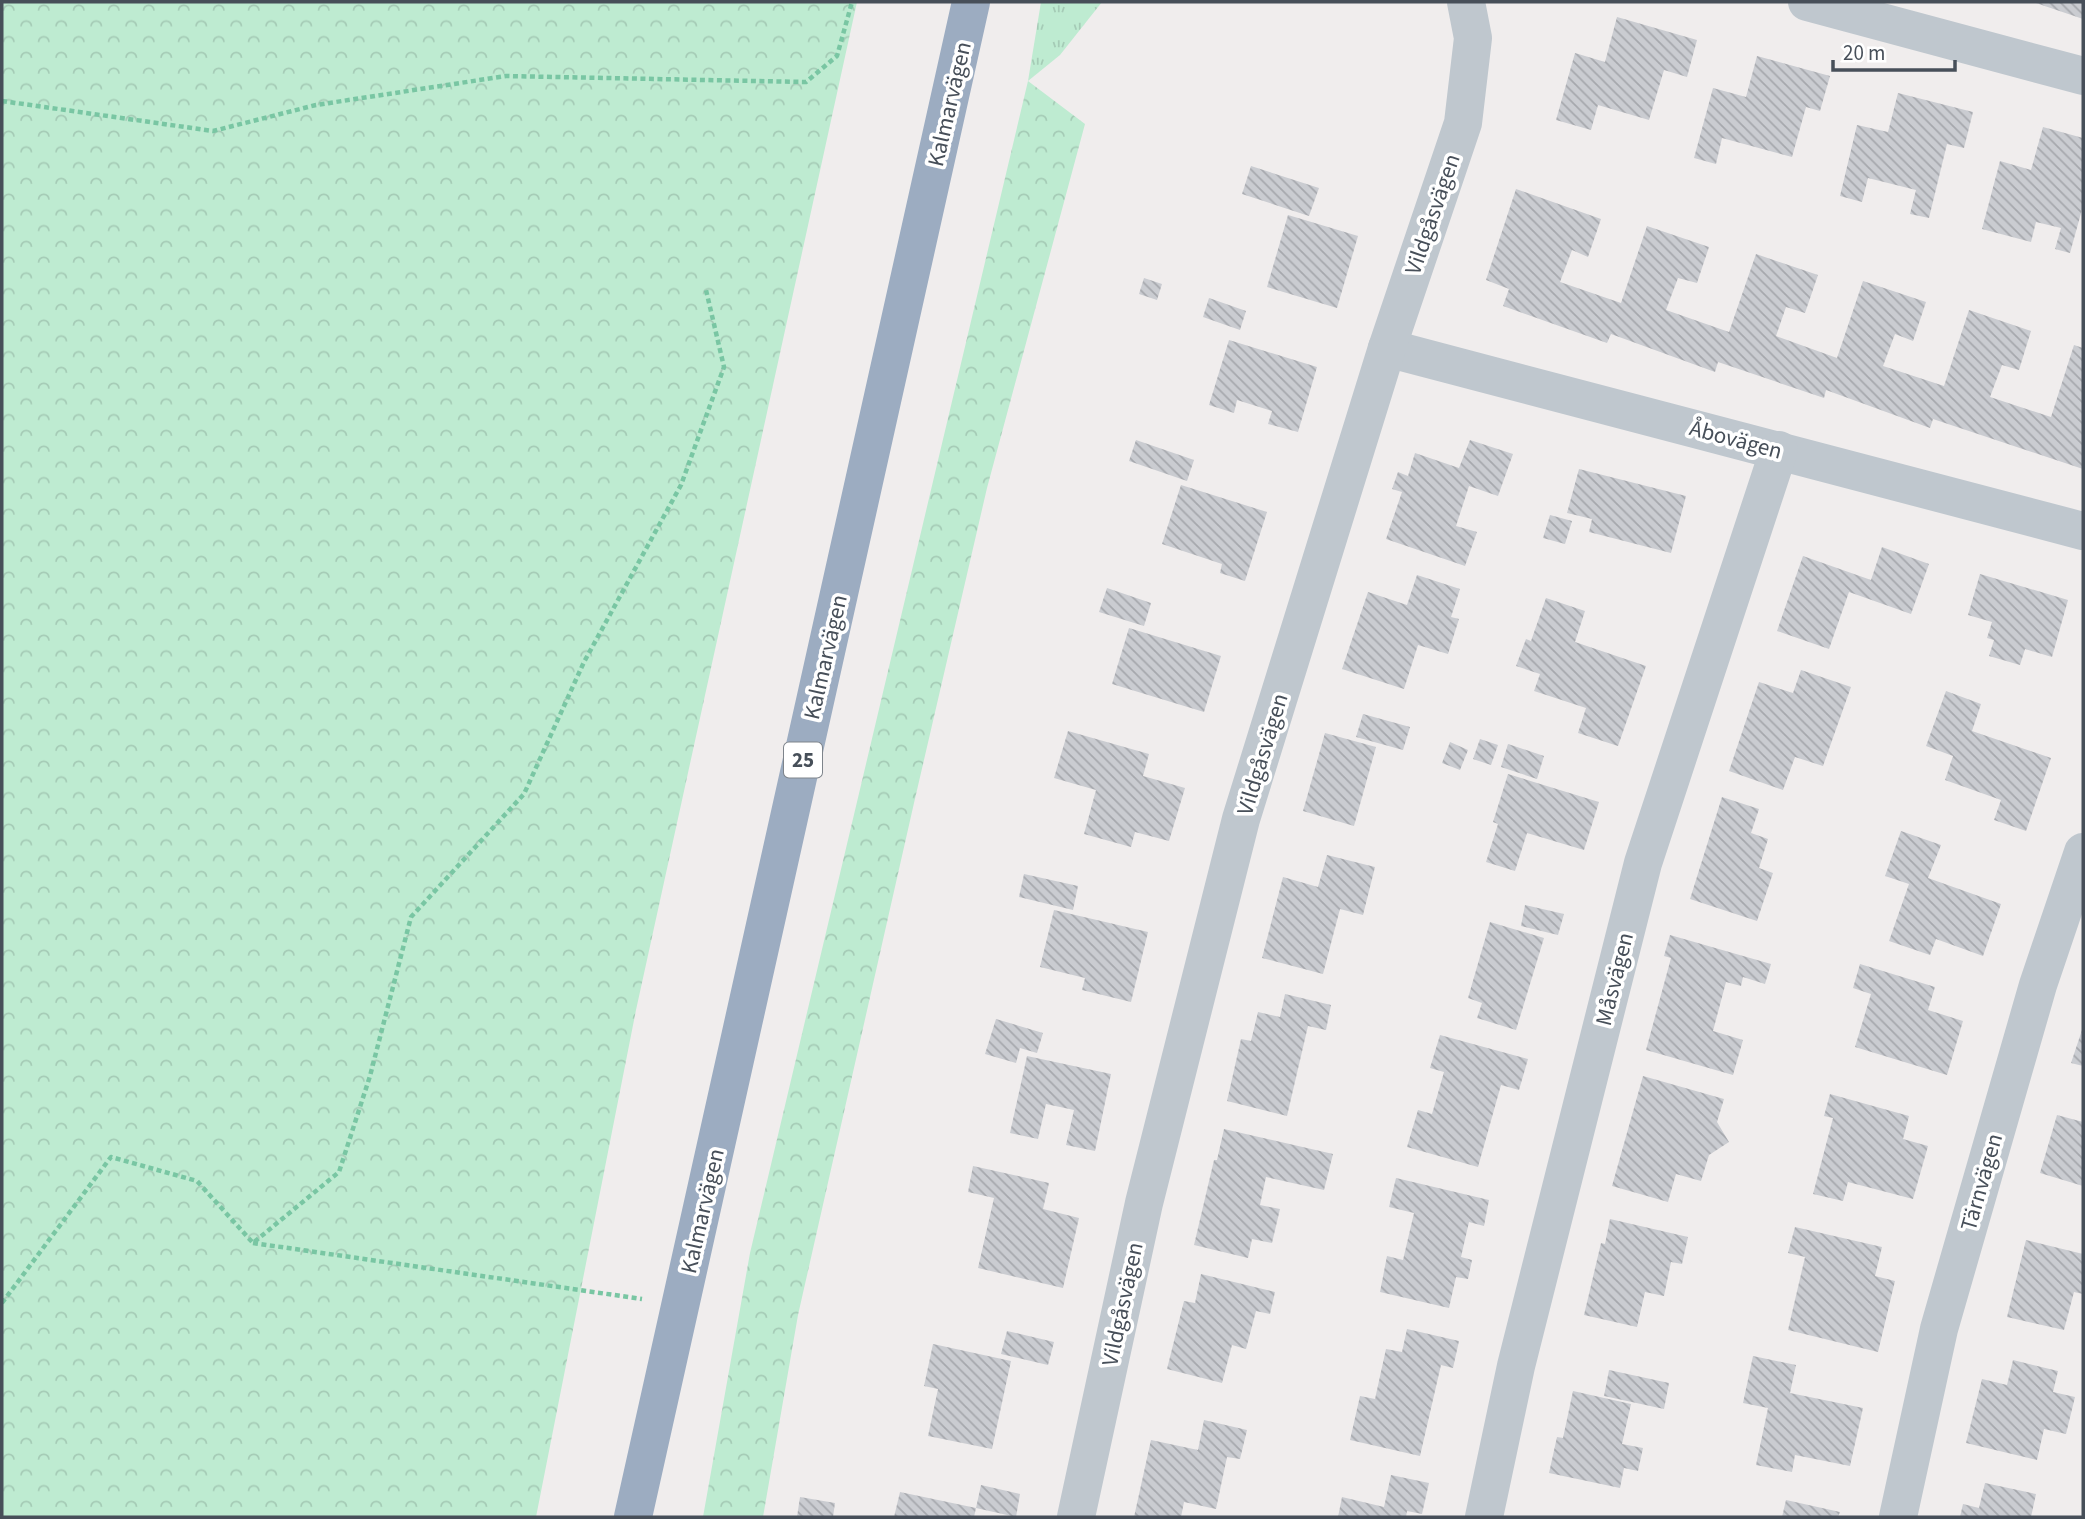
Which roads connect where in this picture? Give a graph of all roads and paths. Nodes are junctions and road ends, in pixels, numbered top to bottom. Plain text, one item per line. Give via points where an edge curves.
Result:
1 (852, 2) edge
2 (971, 2) edge
3 (1466, 2) edge
4 (1807, 2) edge
5 (1912, 15) edge
6 (2083, 76) edge
7 (2, 101) edge
8 (706, 290) dead end
9 (1387, 348) junction
10 (1779, 450) junction
11 (2083, 531) edge
12 (2083, 852) edge
13 (253, 1242) junction
14 (2, 1303) edge
15 (681, 1305) junction
16 (633, 1517) edge
17 (1076, 1517) edge
18 (1484, 1517) edge
19 (1898, 1517) edge

1 - 7 path via 837,55 806,82 506,76 316,105 213,131
2 - 15 highway, Kalmarvägen / 25
3 - 9 street, Vildgåsvägen via 1473,38 1463,123
4 - 5 street
5 - 6 street
8 - 13 path via 724,367 681,485 584,662 524,794 411,917 370,1076 339,1172
9 - 10 street, Åbovägen
9 - 17 street, Vildgåsvägen via 1241,819 1144,1203
10 - 11 street, Åbovägen
10 - 18 street, Måsvägen via 1643,863 1516,1366
12 - 19 street, Tärnvägen via 2038,985 1939,1329
13 - 14 path via 197,1181 111,1157
13 - 15 path
15 - 16 highway, Kalmarvägen / 25

